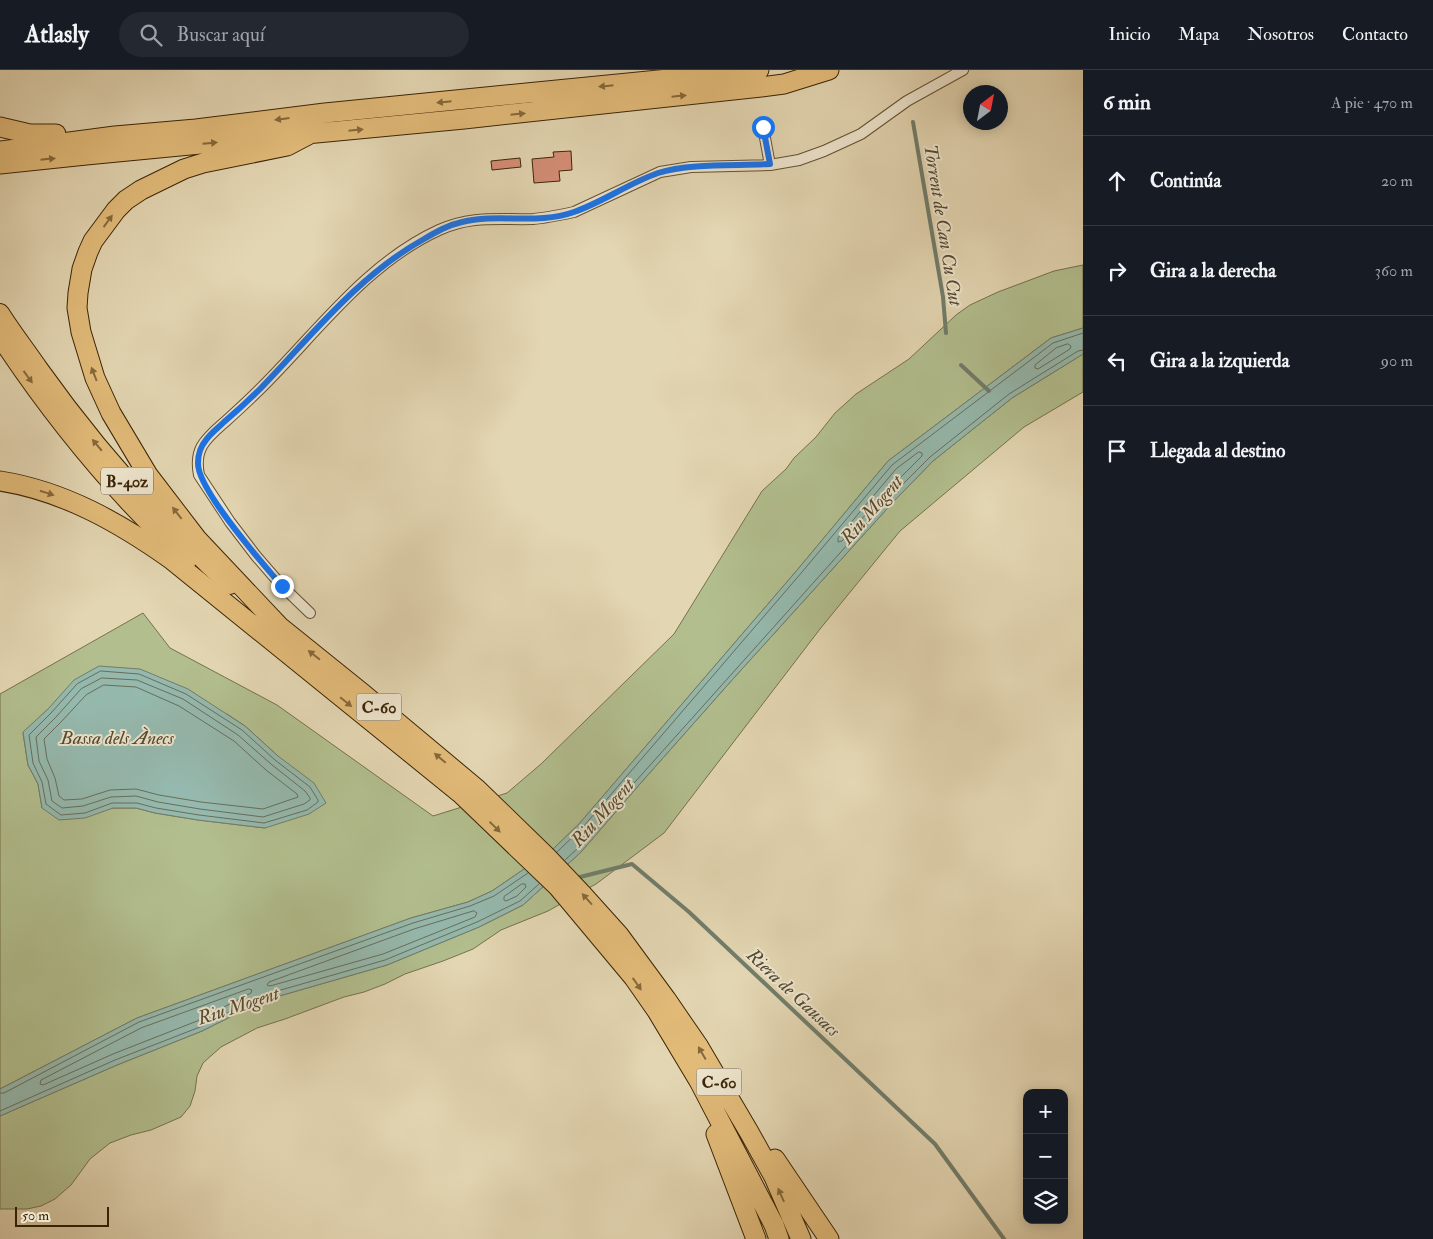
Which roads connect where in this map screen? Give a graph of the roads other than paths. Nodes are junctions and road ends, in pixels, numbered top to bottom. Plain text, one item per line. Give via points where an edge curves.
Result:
1 (759, 70) edge
2 (829, 70) edge
3 (963, 70) edge
4 (0, 127) edge
5 (763, 127) dead end
6 (308, 135) junction
7 (114, 136) junction
8 (0, 151) edge
9 (0, 164) edge
10 (770, 164) junction
11 (0, 313) edge
12 (0, 337) edge
13 (0, 481) edge
14 (310, 613) dead end
15 (274, 632) junction
16 (707, 1078) junction
17 (756, 1239) edge
18 (779, 1239) edge
19 (801, 1239) edge
20 (829, 1239) edge

1 -> 7 highway
6 -> 2 highway via 761,87 784,84
3 - 10 street via 908,101 861,134 799,160
4 - 7 highway via 30,134
5 - 10 street
9 -> 6 highway
15 -> 6 highway via 148,475 111,413 80,327 78,293 82,269 94,241 116,210 134,194 184,169 287,146
7 - 8 highway
10 - 14 street via 691,167 660,172 574,212 533,219 491,218 463,222 438,230 412,245 364,282 261,389 206,439 198,453 200,475 230,522 282,586
15 -> 11 highway, B-40z via 115,468 55,392
12 -> 15 highway, B-40z via 45,402 105,476 165,540
13 -> 15 highway via 62,498 99,514 143,540
15 - 16 highway, C-60 via 362,693 469,791 558,887 613,940 634,978
16 - 17 highway via 722,1151
16 - 18 highway, C-60
19 -> 16 highway, C-60 via 774,1177 749,1132
16 - 20 highway via 795,1188

